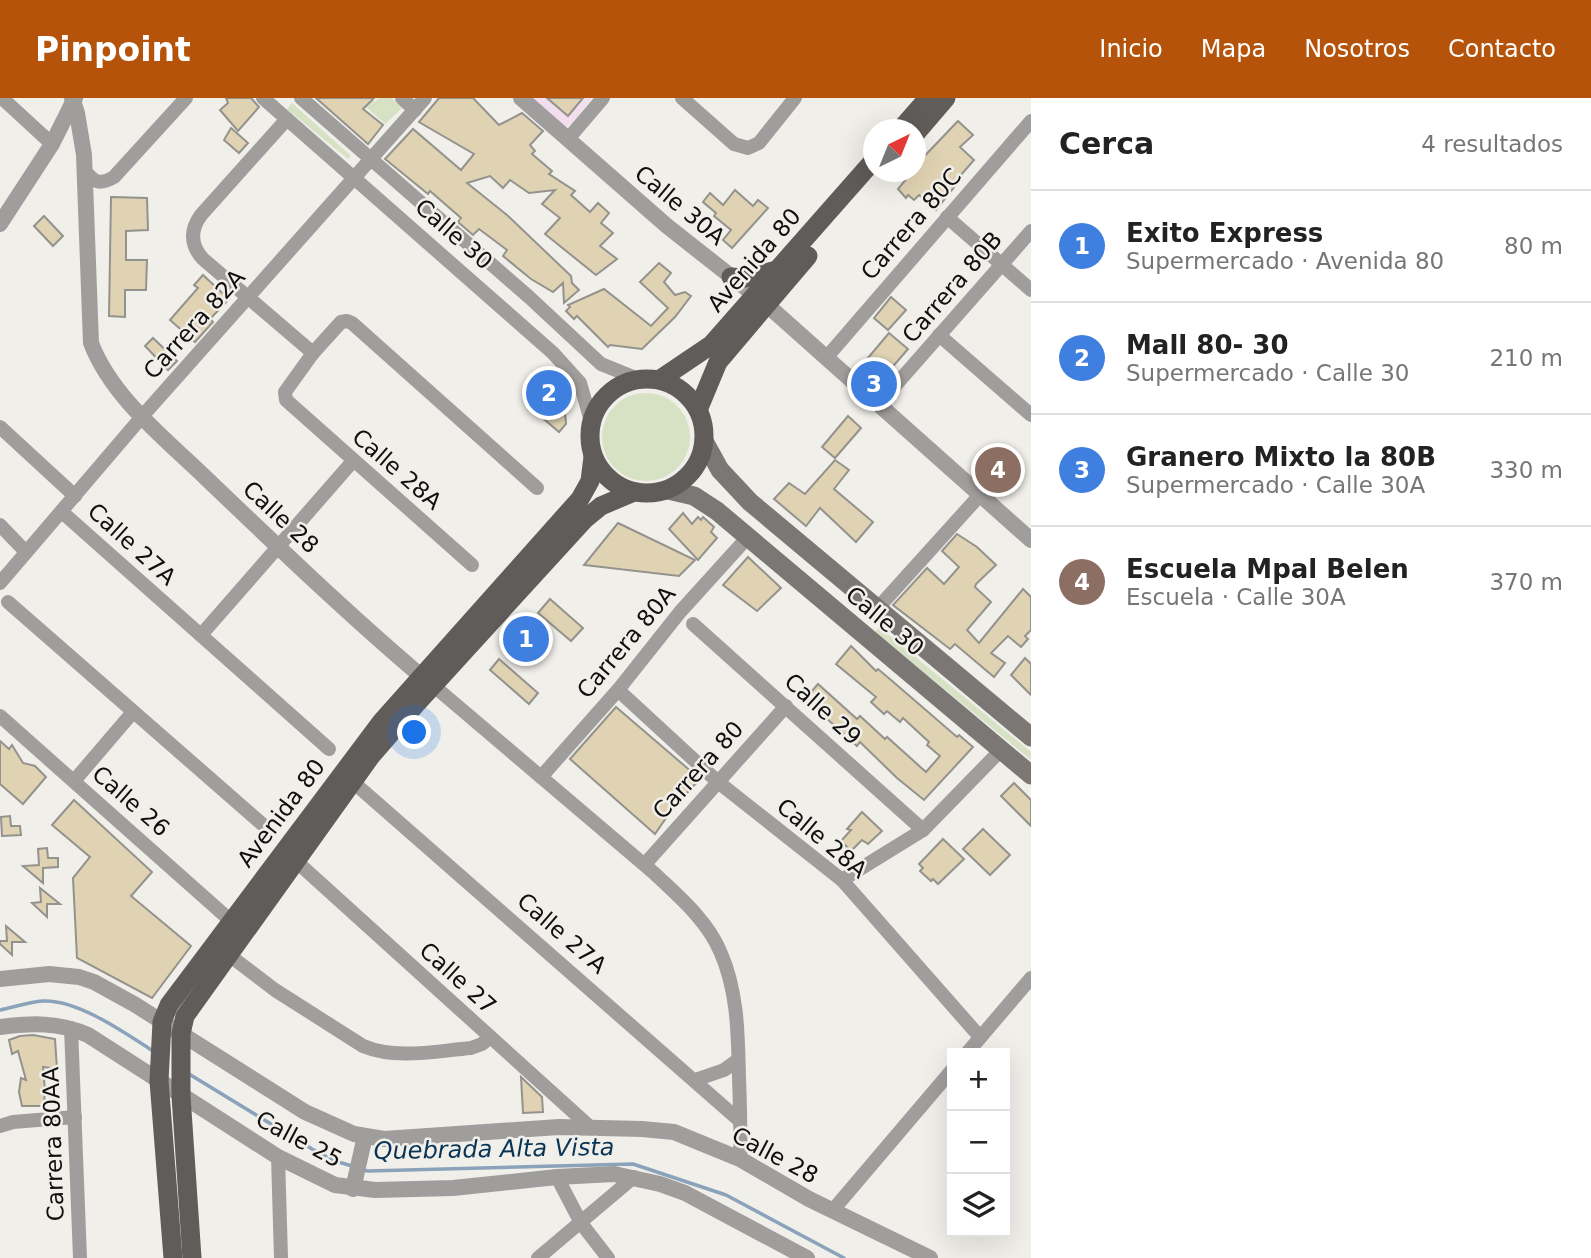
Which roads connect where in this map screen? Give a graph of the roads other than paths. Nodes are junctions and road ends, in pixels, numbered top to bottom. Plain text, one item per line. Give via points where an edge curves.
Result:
1 (2, 98) edge
2 (186, 98) edge
3 (263, 98) edge
4 (301, 98) edge
5 (402, 98) edge
6 (425, 98) edge
7 (521, 98) edge
8 (603, 98) edge
9 (681, 98) edge
10 (795, 98) edge
11 (928, 98) edge
12 (946, 98) edge
13 (73, 99) edge
14 (415, 110) junction
15 (287, 119) junction
16 (910, 119) edge
17 (926, 120) edge
18 (1031, 121) edge
19 (568, 139) junction
20 (52, 144) junction
21 (371, 159) junction
22 (863, 171) edge
23 (85, 172) junction
24 (354, 178) junction
25 (872, 182) edge
26 (947, 217) junction
27 (0, 224) edge
28 (1031, 231) edge
29 (1001, 265) junction
30 (778, 269) junction
31 (731, 277) junction
32 (1031, 290) edge
33 (248, 298) junction
34 (761, 300) junction
35 (939, 335) junction
36 (313, 354) junction
37 (826, 358) junction
38 (638, 379) junction
39 (659, 380) junction
40 (879, 404) junction
41 (698, 410) junction
42 (1031, 415) edge
43 (143, 417) junction
44 (591, 421) junction
45 (0, 428) edge
46 (705, 441) junction
47 (593, 457) junction
48 (353, 461) junction
49 (537, 488) dead end
50 (668, 490) junction
51 (634, 492) junction
52 (981, 495) junction
53 (75, 496) junction
54 (62, 512) junction
55 (0, 525) edge
56 (747, 537) junction
57 (1031, 540) edge
58 (277, 546) junction
59 (26, 552) junction
60 (472, 565) dead end
61 (0, 583) edge
62 (8, 602) dead end
63 (877, 609) junction
64 (693, 624) dead end
65 (201, 635) junction
66 (427, 681) junction
67 (618, 690) junction
68 (786, 706) junction
69 (133, 712) junction
70 (0, 716) edge
71 (1031, 737) edge
72 (329, 750) dead end
73 (1001, 750) junction
74 (1031, 775) edge
75 (541, 777) junction
76 (74, 781) junction
77 (353, 782) junction
78 (718, 782) junction
79 (262, 824) dead end
80 (923, 830) junction
81 (296, 862) junction
82 (645, 864) junction
83 (842, 880) junction
84 (231, 921) junction
85 (229, 955) junction
86 (1031, 978) edge
87 (0, 979) edge
88 (0, 1027) edge
89 (71, 1028) junction
90 (161, 1029) junction
91 (490, 1037) junction
92 (981, 1037) junction
93 (181, 1043) junction
94 (971, 1048) edge
95 (738, 1060) junction
96 (159, 1076) junction
97 (947, 1076) edge
98 (695, 1080) junction
99 (181, 1091) junction
100 (75, 1118) junction
101 (740, 1121) junction
102 (0, 1126) edge
103 (590, 1127) junction
104 (365, 1136) junction
105 (278, 1157) junction
106 (740, 1159) junction
107 (558, 1177) junction
108 (634, 1177) junction
109 (355, 1181) junction
110 (832, 1210) junction
111 (581, 1223) junction
112 (80, 1258) edge
113 (173, 1258) edge
114 (192, 1258) edge
115 (281, 1258) edge
116 (538, 1258) edge
117 (608, 1258) edge
118 (807, 1258) edge
119 (930, 1258) edge

1 - 20 street
2 - 23 street via 114,177 98,183
3 - 15 street, Calle 30
4 - 21 street, Calle 30
5 - 14 street
6 - 14 street, Carrera 82A
7 - 19 street, Calle 30A
8 - 19 street
9 - 10 street via 734,144 748,148 759,142
11 - 16 main road
12 - 17 main road
13 - 20 street
13 - 23 street, Calle 28
14 - 21 street, Carrera 82A
15 - 24 street, Calle 30
15 - 33 street via 194,227 197,252
18 - 26 street, Carrera 80C
19 - 31 street, Calle 30A
20 - 27 street
21 - 24 street, Carrera 82A
21 - 38 street, Calle 30 via 601,364
22 - 30 main road, Avenida 80
23 - 43 street, Calle 28 via 90,343 103,370
24 - 33 street, Carrera 82A
24 - 44 street, Calle 30 via 566,366 584,390
25 - 34 main road, Avenida 80
26 - 29 street
26 - 37 street, Carrera 80C
28 - 29 street, Carrera 80B
29 - 32 street
29 - 35 street, Carrera 80B
30 - 31 main road
30 - 34 main road, Avenida 80
31 - 34 street, Calle 30A
33 - 36 street
33 - 43 street, Carrera 82A
34 - 37 street, Calle 30A
34 - 39 main road, Avenida 80 via 711,345
34 - 41 main road, Avenida 80 via 718,362
35 - 40 street, Carrera 80B
35 - 42 street
36 - 48 street, Calle 28A via 284,396
36 - 49 street via 347,321
37 - 40 street, Calle 30A
38 - 39 main road
38 - 44 main road via 608,393
39 - 41 main road via 682,390
40 - 52 street, Calle 30A
41 - 46 main road
43 - 53 street, Carrera 82A
43 - 58 street, Calle 28
44 - 47 main road
45 - 53 street, Calle 27A
46 - 50 main road via 693,470
46 - 63 main road, Calle 30 via 734,486
47 - 51 main road via 610,479
47 - 66 main road, Avenida 80 via 590,481 580,499
48 - 58 street
48 - 60 street, Calle 28A
50 - 51 main road
50 - 56 main road, Calle 30 via 705,502
51 - 66 main road, Avenida 80 via 594,511
52 - 57 street, Calle 30A
52 - 63 street
53 - 54 street, Carrera 82A
54 - 59 street, Carrera 82A
54 - 65 street, Calle 27A
55 - 59 street
56 - 67 street, Carrera 80A
56 - 73 main road, Calle 30
58 - 65 street
58 - 66 street, Calle 28
59 - 61 street, Carrera 82A
62 - 69 street
63 - 71 main road, Calle 30
64 - 68 street, Calle 29
65 - 72 street, Calle 27A
66 - 75 street, Calle 28
66 - 77 main road, Avenida 80
66 - 84 main road, Avenida 80 via 347,765
67 - 75 street, Carrera 80A
67 - 78 street, Calle 28A
68 - 78 street, Carrera 80
68 - 80 street, Calle 29
69 - 76 street
69 - 79 street
70 - 76 street, Calle 26
73 - 74 main road, Calle 30
73 - 80 street
75 - 82 street, Calle 28
76 - 84 street, Calle 26
77 - 81 main road, Avenida 80
77 - 98 street, Calle 27A
78 - 82 street, Carrera 80
78 - 83 street, Calle 28A
80 - 83 street
81 - 85 main road, Avenida 80
81 - 91 street, Calle 27
82 - 95 street, Calle 28 via 689,906 720,949 734,996
83 - 92 street, Calle 28A
84 - 90 main road, Avenida 80 via 169,1005
85 - 91 street via 275,990 376,1051 471,1048
85 - 93 main road, Avenida 80 via 185,1016
86 - 92 street
87 - 90 street, Calle 25 via 49,974 94,982
88 - 89 street via 29,1023
89 - 96 street, Calle 25
89 - 100 street, Carrera 80AA
90 - 93 street, Calle 25
90 - 96 main road, Avenida 80
91 - 103 street, Calle 27
92 - 94 street
93 - 99 main road, Avenida 80
93 - 104 street, Calle 25 via 305,1112
95 - 98 street
95 - 101 street, Calle 28
96 - 99 street, Calle 25
96 - 113 main road, Avenida 80
97 - 110 street
98 - 101 street, Calle 27A
99 - 105 street, Calle 25
99 - 114 main road, Avenida 80
100 - 102 street
100 - 112 street, Carrera 80AA
101 - 106 street, Calle 28
103 - 104 street, Calle 25 via 414,1138
103 - 106 street, Calle 28 via 674,1132
104 - 109 street
105 - 109 street, Calle 25 via 314,1177
105 - 115 street
106 - 110 street, Calle 28
107 - 108 street, Calle 25
107 - 109 street, Calle 25 via 453,1188
107 - 111 street
108 - 111 street
108 - 118 street, Calle 25 via 685,1193
110 - 119 street, Calle 28
111 - 116 street
111 - 117 street

